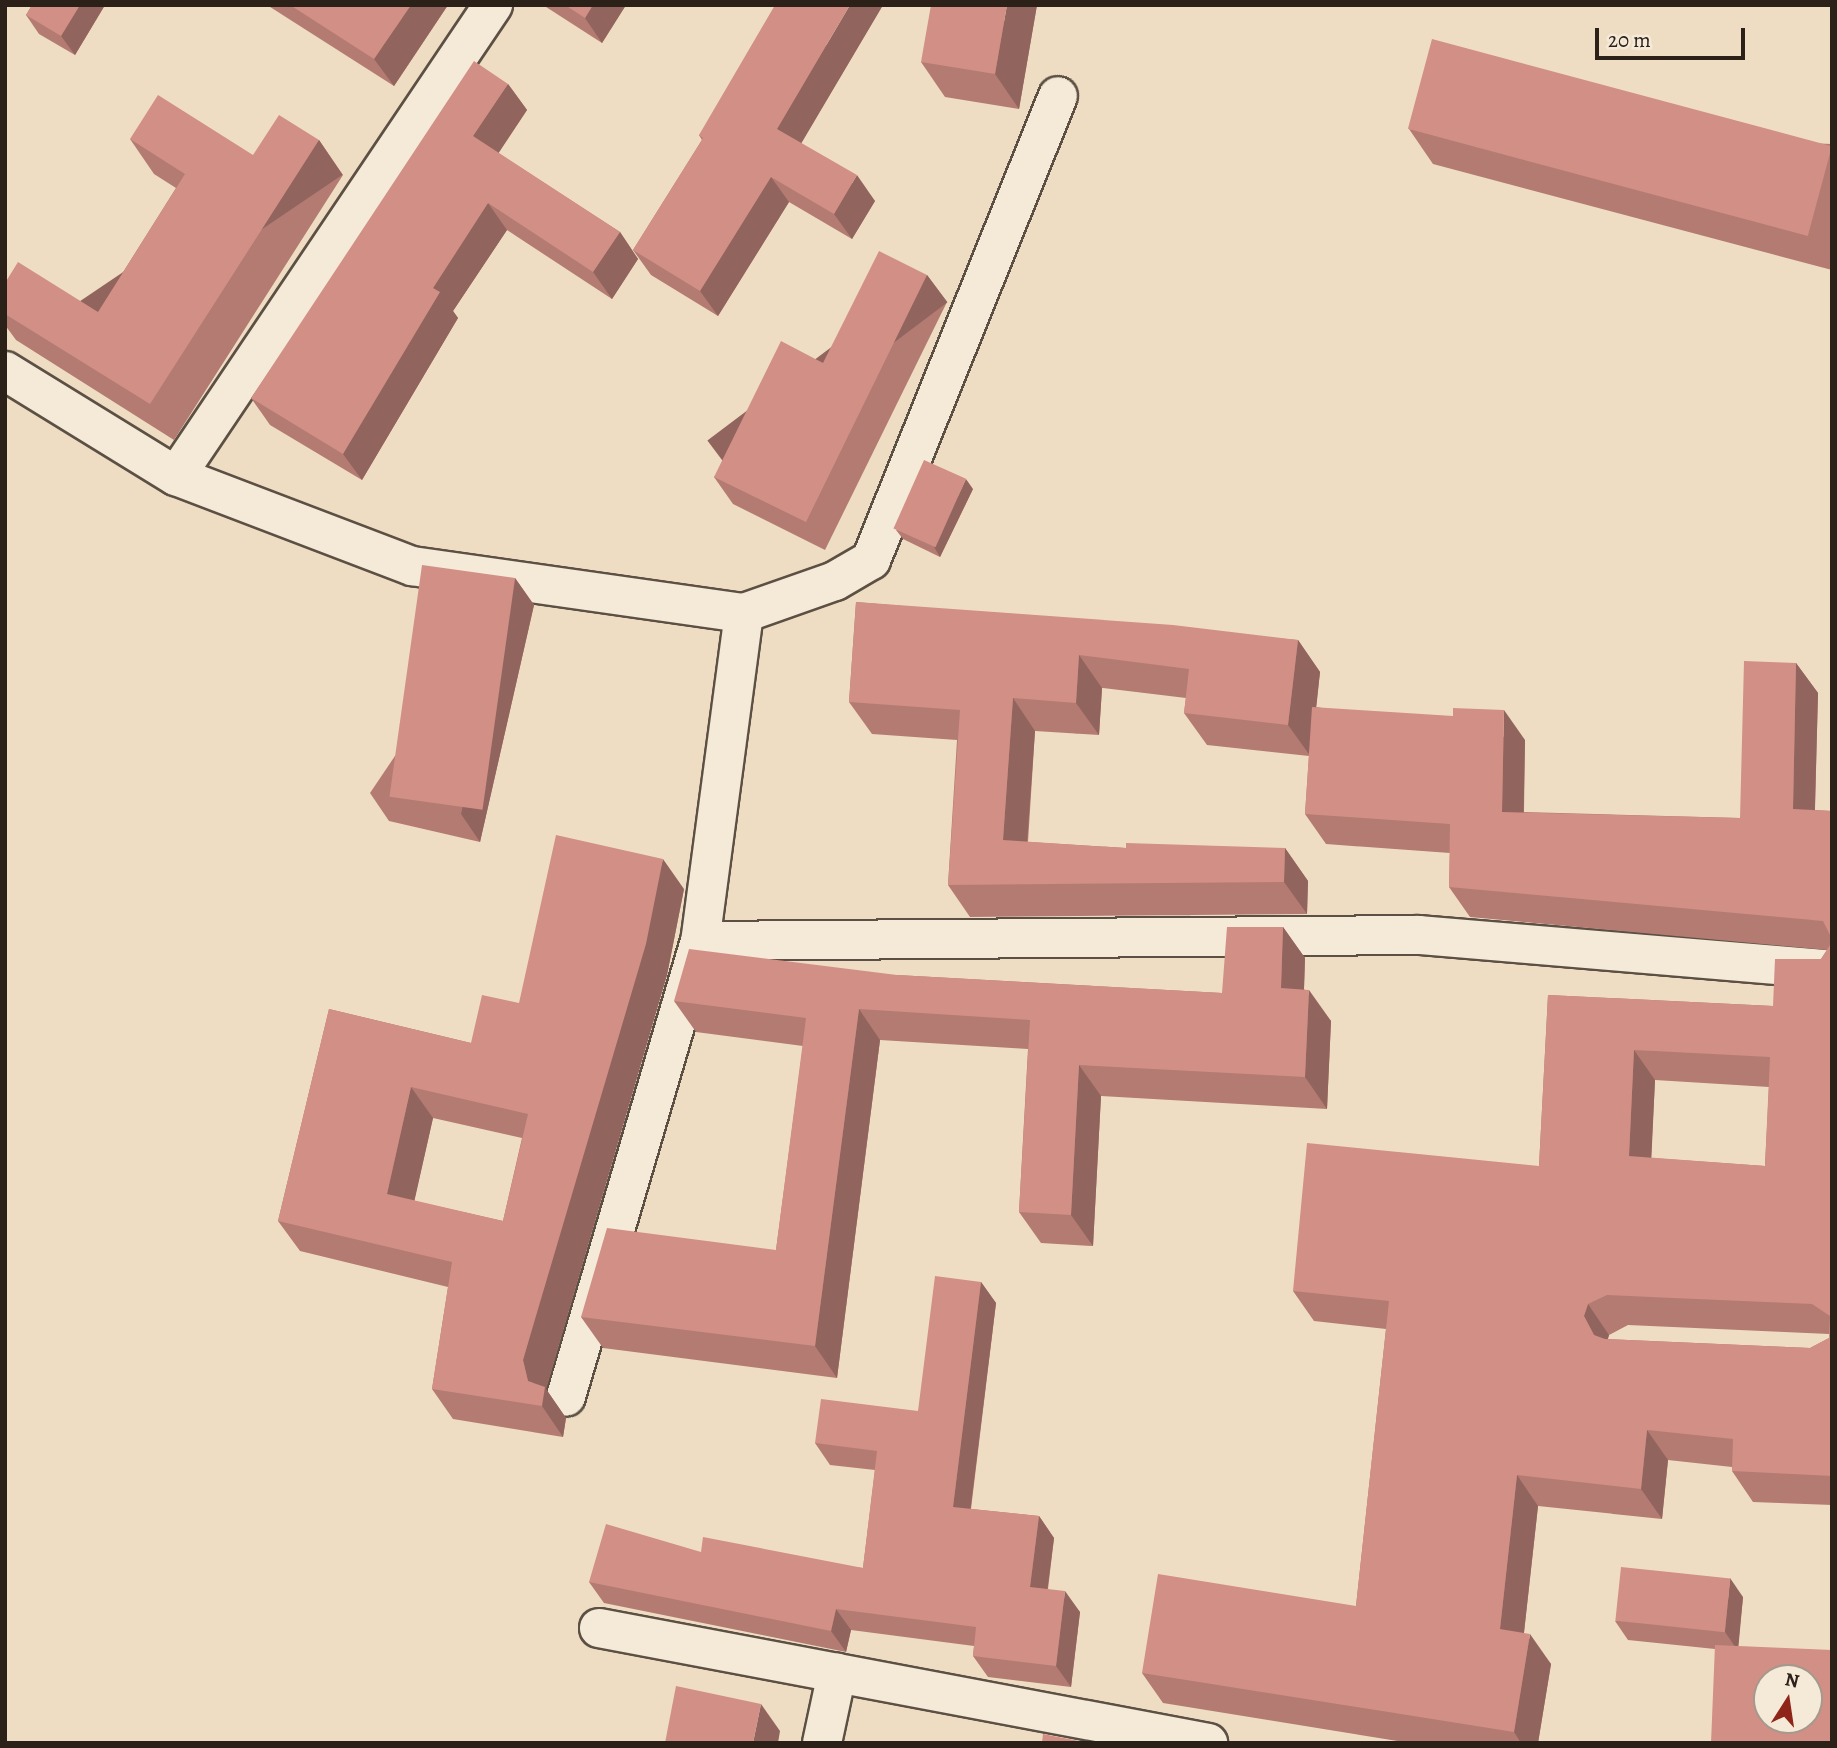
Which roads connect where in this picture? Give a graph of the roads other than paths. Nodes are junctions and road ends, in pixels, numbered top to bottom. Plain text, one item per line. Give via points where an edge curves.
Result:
1 (494, 5) edge
2 (1058, 96) dead end
3 (5, 371) edge
4 (176, 476) junction
5 (744, 613) junction
6 (699, 941) junction
7 (1832, 970) edge
8 (566, 1397) dead end
9 (599, 1628) dead end
10 (837, 1673) junction
11 (822, 1743) edge
12 (1208, 1743) edge

1 - 4 street
2 - 5 street via 871,560 835,581
3 - 4 street
4 - 5 street via 412,566
5 - 6 street
6 - 7 street via 1419,935
6 - 8 street
9 - 10 street
10 - 11 street
10 - 12 street

